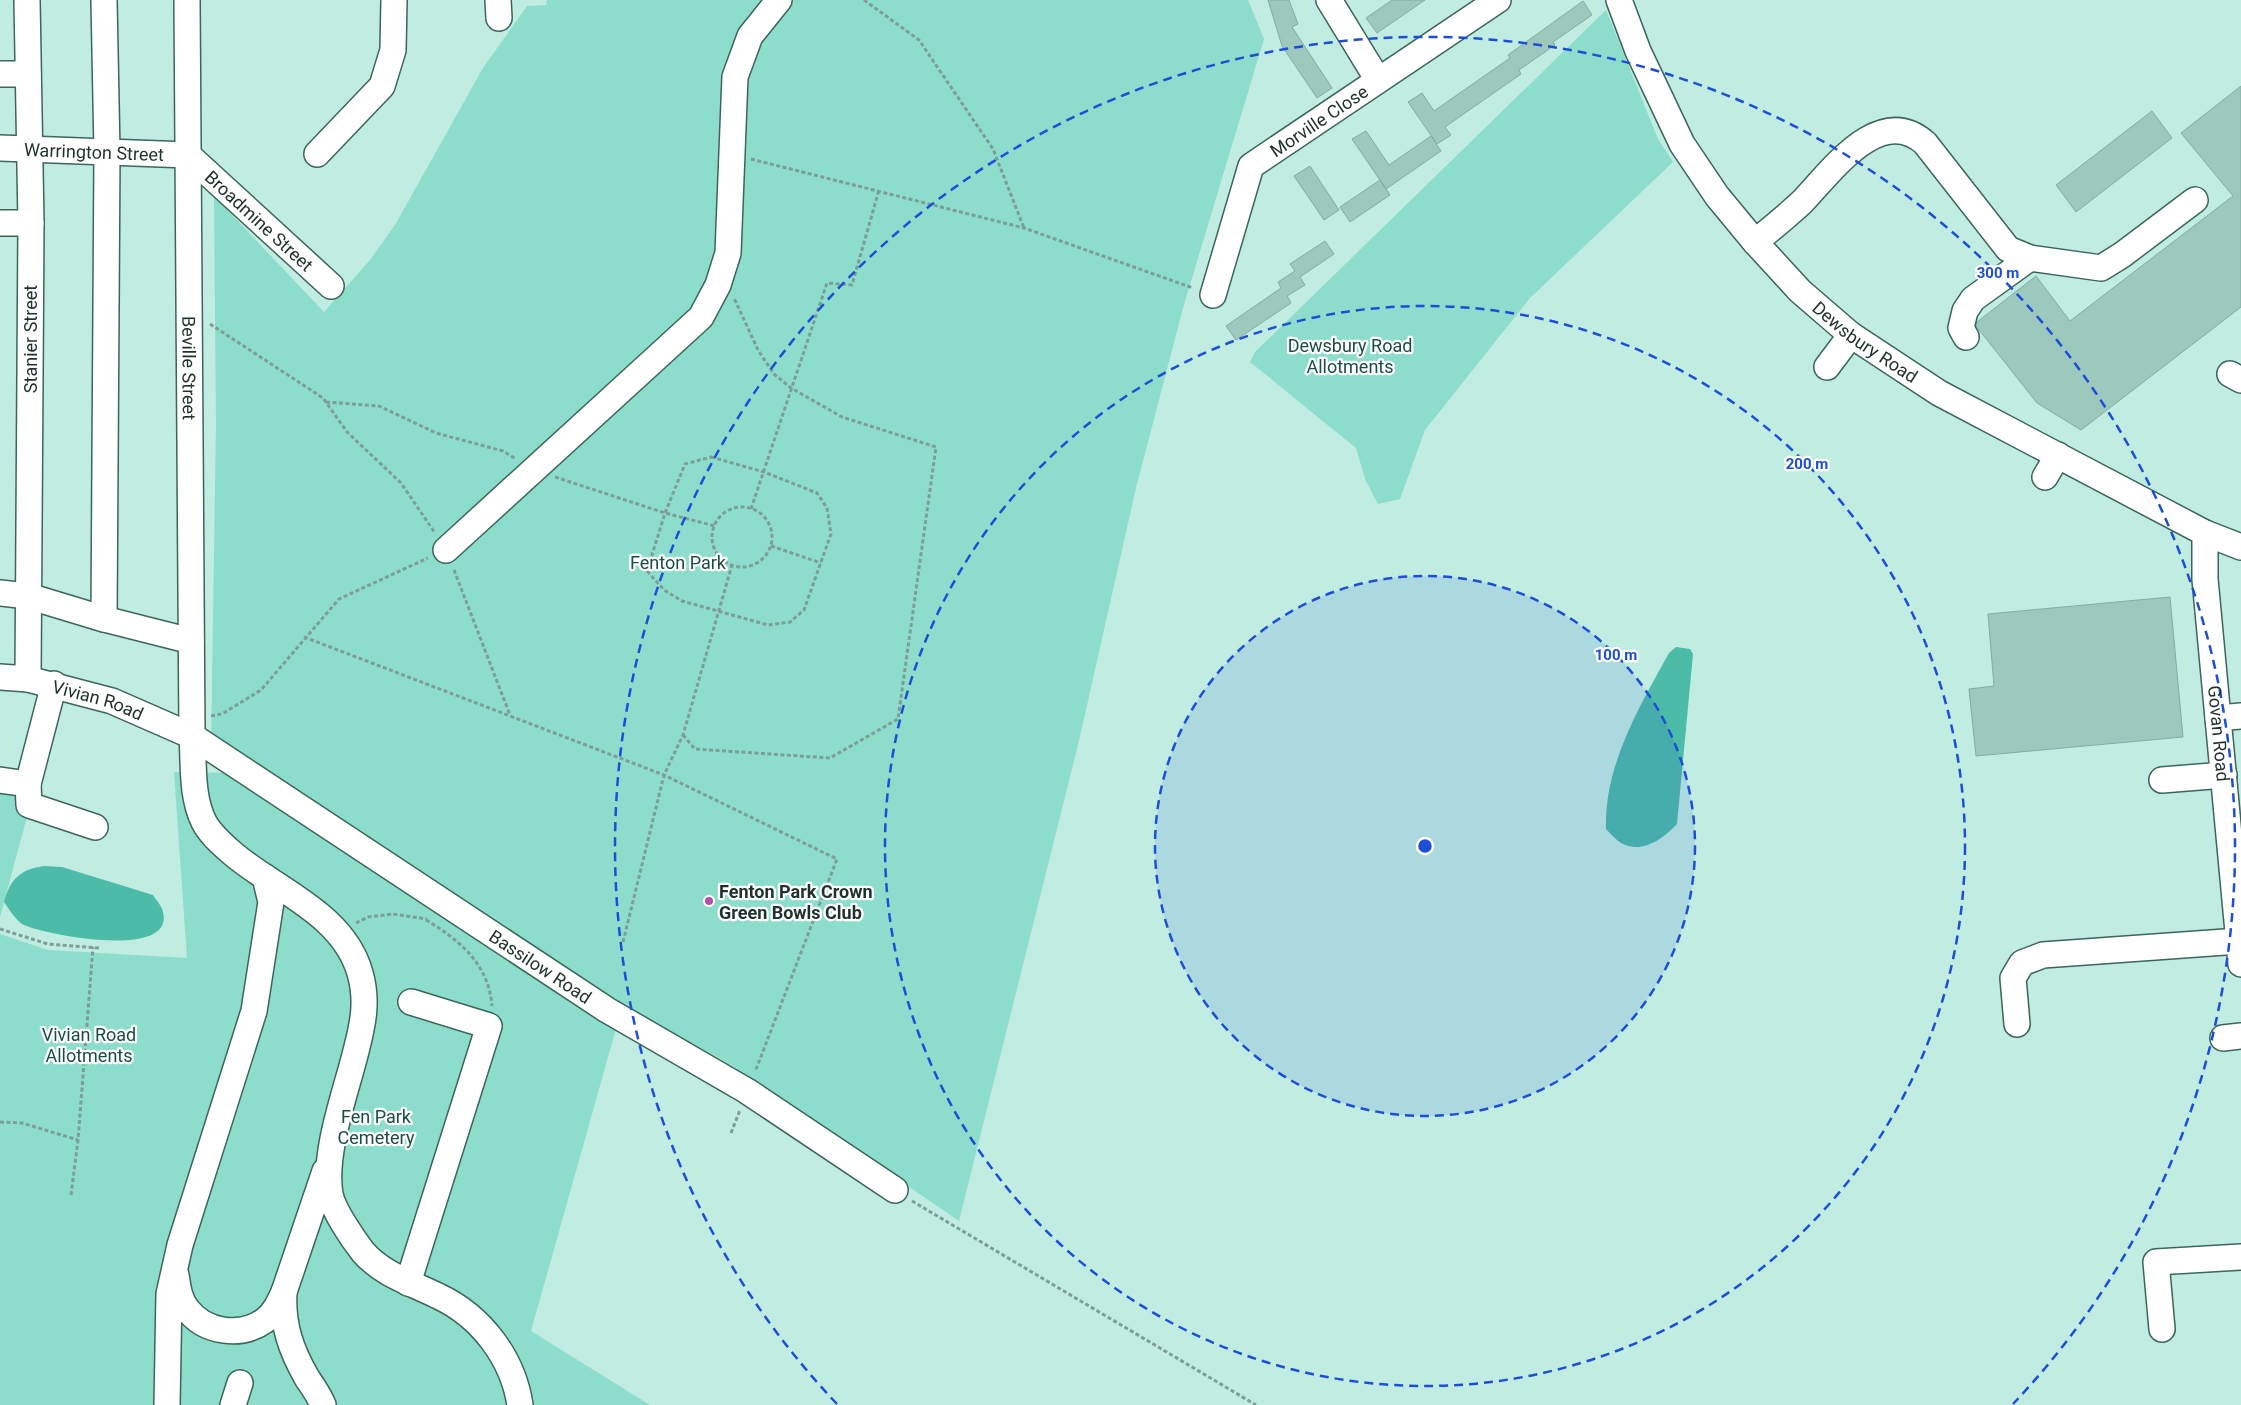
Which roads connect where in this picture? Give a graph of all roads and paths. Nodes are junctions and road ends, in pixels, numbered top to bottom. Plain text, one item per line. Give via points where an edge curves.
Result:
1 (27, 0) edge
2 (104, 0) edge
3 (187, 0) edge
4 (394, 0) edge
5 (779, 0) edge
6 (864, 0) edge
7 (1329, 0) edge
8 (1498, 0) edge
9 (1619, 0) edge
10 (0, 74) edge
11 (28, 74) junction
12 (1378, 80) junction
13 (0, 148) edge
14 (28, 148) junction
15 (107, 152) junction
16 (317, 154) dead end
17 (733, 154) junction
18 (188, 155) junction
19 (879, 190) junction
20 (2195, 200) dead end
21 (0, 223) edge
22 (31, 224) junction
23 (1024, 228) junction
24 (1755, 242) junction
25 (2030, 258) junction
26 (331, 286) dead end
27 (732, 290) dead end
28 (1213, 295) joint
29 (189, 310) junction
30 (1851, 335) junction
31 (1966, 336) dead end
32 (1827, 367) dead end
33 (790, 388) junction
34 (326, 402) junction
35 (2058, 455) junction
36 (534, 470) junction
37 (764, 472) junction
38 (2044, 477) dead end
39 (751, 509) junction
40 (664, 513) junction
41 (715, 526) junction
42 (2205, 533) junction
43 (771, 546) junction
44 (2241, 547) edge
45 (446, 550) junction
46 (820, 562) junction
47 (732, 565) junction
48 (0, 592) edge
49 (28, 596) junction
50 (718, 612) junction
51 (104, 619) junction
52 (304, 637) junction
53 (191, 641) junction
54 (0, 677) edge
55 (28, 678) junction
56 (54, 684) junction
57 (510, 716) junction
58 (2230, 717) edge
59 (192, 728) junction
60 (683, 735) junction
61 (2229, 765) edge
62 (664, 775) junction
63 (0, 780) edge
64 (2162, 780) dead end
65 (28, 784) junction
66 (96, 827) dead end
67 (265, 878) junction
68 (432, 909) junction
69 (0, 929) edge
70 (336, 931) junction
71 (623, 942) dead end
72 (93, 947) junction
73 (99, 948) dead end
74 (2240, 953) edge
75 (411, 1002) dead end
76 (2018, 1024) dead end
77 (489, 1026) junction
78 (747, 1091) junction
79 (0, 1122) edge
80 (731, 1133) dead end
81 (78, 1140) junction
82 (329, 1159) junction
83 (895, 1190) joint
84 (71, 1195) dead end
85 (2241, 1257) edge
86 (176, 1258) junction
87 (408, 1283) junction
88 (284, 1292) junction
89 (2162, 1329) dead end
90 (167, 1405) edge
91 (323, 1405) edge
92 (520, 1405) edge
93 (1256, 1405) edge

1 - 11 street, Stanier Street
2 - 15 street
3 - 18 street, Beville Street
4 - 16 street via 393,50 382,86
5 - 17 street via 750,36 735,77
6 - 23 path via 919,40 993,149
7 - 12 street
8 - 12 street, Morville Close
9 - 24 street, Dewsbury Road via 1638,51 1682,144 1717,196
10 - 11 street
11 - 14 street, Stanier Street
12 - 28 street, Morville Close via 1252,166
13 - 14 street, Warrington Street
14 - 15 street, Warrington Street
14 - 22 street, Stanier Street
15 - 18 street, Warrington Street
15 - 51 street
17 - 19 path
17 - 36 street via 728,253 718,285 701,317
18 - 26 street, Broadmine Street
18 - 29 street, Beville Street
19 - 23 path
19 - 33 path via 852,285 827,283
20 - 25 street via 2101,268
21 - 22 street
22 - 49 street, Stanier Street
23 - 28 path
24 - 25 street via 1795,209 1838,162 1873,136 1895,131 1916,136 1925,143 2008,249
24 - 30 street, Dewsbury Road via 1800,291
25 - 31 street via 1973,299 1960,328
27 - 33 path via 736,306 758,350 774,374
29 - 34 path
29 - 53 street, Beville Street
30 - 32 street
30 - 35 street, Dewsbury Road via 1939,393
33 - 37 path
33 - 60 path via 842,417 936,447 898,719 830,758 695,749
34 - 36 path via 379,406 436,433 503,451
34 - 45 path via 346,432 402,483
35 - 38 street
35 - 42 street, Dewsbury Road via 2113,497
36 - 40 path
36 - 45 street
37 - 39 path
37 - 40 path via 711,457 685,464
37 - 46 path via 817,493 827,508 831,534
39 - 41 path via 734,508 725,513
39 - 43 path via 763,515 769,524
40 - 41 path
40 - 50 path via 646,571 664,590 682,601
41 - 47 path via 713,540 718,554
42 - 44 street, Dewsbury Road
42 - 58 street, Govan Road via 2205,579
43 - 46 path
43 - 47 path via 754,564 745,567
45 - 52 path via 339,599
45 - 57 path
46 - 50 path via 804,610 790,622 768,625
47 - 50 path
48 - 49 street
49 - 51 street
49 - 55 street, Stanier Street
50 - 60 path
51 - 53 street
52 - 57 path
52 - 59 path via 261,690
53 - 59 street, Beville Street
54 - 55 street, Vivian Road
55 - 56 street, Vivian Road
56 - 59 street, Vivian Road
56 - 65 street
57 - 62 path
58 - 61 street, Govan Road
59 - 67 street, Beville Street via 196,800 204,823 219,841
59 - 68 street, Bassilow Road
60 - 62 path
61 - 64 street
61 - 74 street, Govan Road
62 - 71 path
62 - 78 path via 837,859
63 - 65 street
65 - 66 street via 29,805
67 - 70 street, Beville Street
67 - 86 street via 271,902 254,1011
68 - 70 path via 368,918
68 - 77 path via 446,932 482,967 492,1006
68 - 78 street, Bassilow Road
69 - 72 path via 48,944
70 - 82 street, Beville Street via 359,969 365,990 365,1017
72 - 73 path
72 - 81 path
74 - 76 street via 2043,955 2022,962 2013,978
75 - 77 street
77 - 87 street
78 - 80 path
78 - 83 street, Bassilow Road
79 - 81 path via 22,1123
81 - 84 path
82 - 87 street via 330,1196 344,1223 364,1252 384,1270
82 - 88 street
83 - 93 path
85 - 89 street via 2156,1262
86 - 88 street via 178,1292 186,1308 198,1321 214,1329 231,1332 248,1329 276,1308
86 - 90 street via 169,1294
87 - 92 street via 464,1311 488,1333 507,1363
88 - 91 street via 286,1335 294,1356

